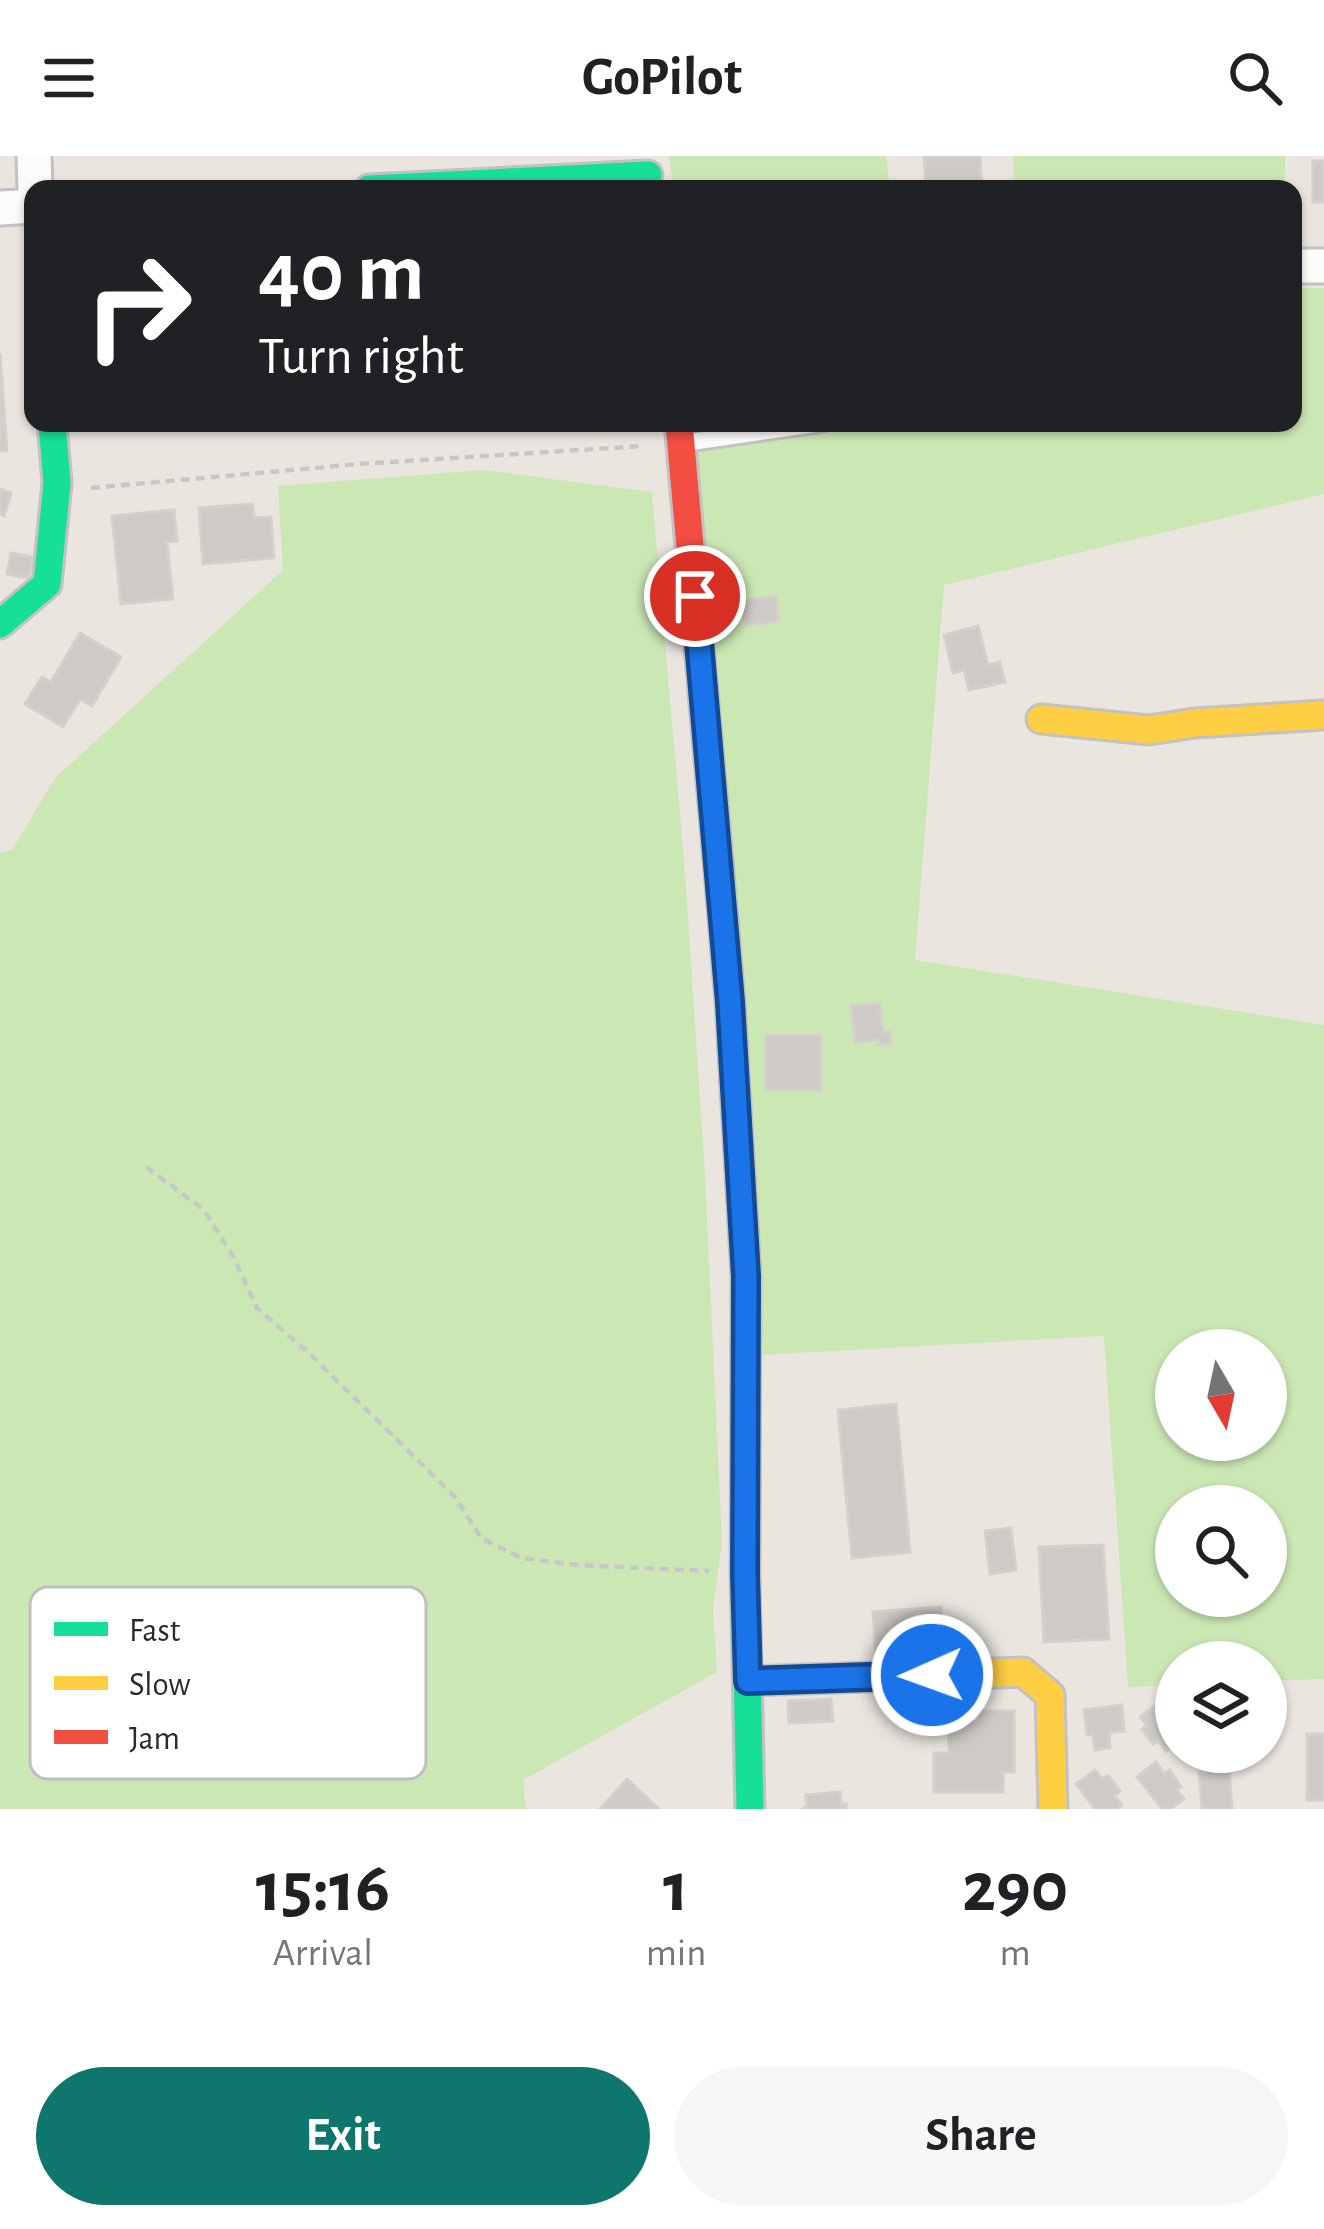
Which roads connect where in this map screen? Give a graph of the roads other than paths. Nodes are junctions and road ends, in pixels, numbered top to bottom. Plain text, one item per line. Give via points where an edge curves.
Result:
1 (648, 173) edge
2 (526, 180) edge
3 (53, 432) edge
4 (680, 433) edge
5 (0, 624) edge
6 (1324, 715) edge
7 (1041, 719) dead end
8 (748, 1681) junction
9 (750, 1809) edge
10 (1053, 1809) edge

1 - 2 street
3 - 5 street via 57,483 47,584
4 - 8 street via 746,1276
6 - 7 street via 1149,730
8 - 9 street
8 - 10 street via 1023,1672 1050,1695

